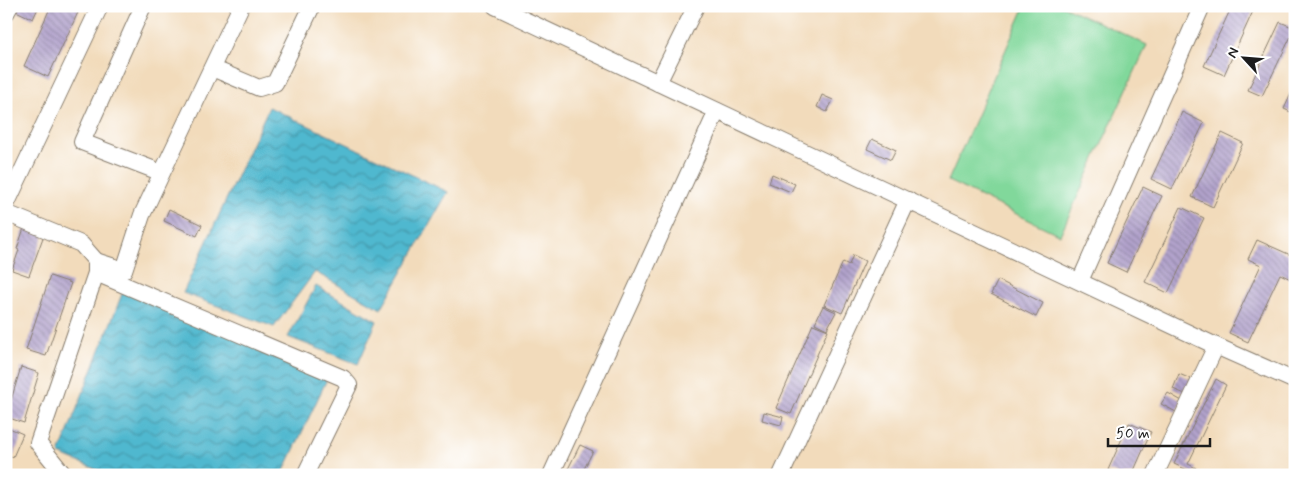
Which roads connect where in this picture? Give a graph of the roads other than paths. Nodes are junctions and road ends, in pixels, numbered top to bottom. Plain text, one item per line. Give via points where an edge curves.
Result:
1 (10, 6) edge
2 (100, 6) edge
3 (143, 6) edge
4 (241, 6) edge
5 (312, 6) edge
6 (495, 6) edge
7 (696, 6) edge
8 (1202, 6) edge
9 (6, 13) edge
10 (212, 68) junction
11 (658, 83) junction
12 (717, 111) junction
13 (152, 169) dead end
14 (908, 200) junction
15 (6, 205) edge
16 (6, 214) edge
17 (96, 267) junction
18 (1080, 281) junction
19 (1216, 346) junction
20 (1295, 381) edge
21 (64, 475) edge
22 (305, 475) edge
23 (551, 475) edge
24 (781, 475) edge
25 (1155, 475) edge

1 - 9 street
2 - 15 street
3 - 13 street via 82,142
4 - 10 street
5 - 10 street via 275,83 259,88
6 - 11 street
7 - 11 street
8 - 18 street
10 - 17 street via 142,215 124,270
11 - 12 street
12 - 14 street
12 - 23 street
14 - 18 street
14 - 24 street
16 - 17 street via 81,244
17 - 21 street via 38,442
17 - 22 street via 343,378 349,385
18 - 19 street
19 - 20 street
19 - 25 street

